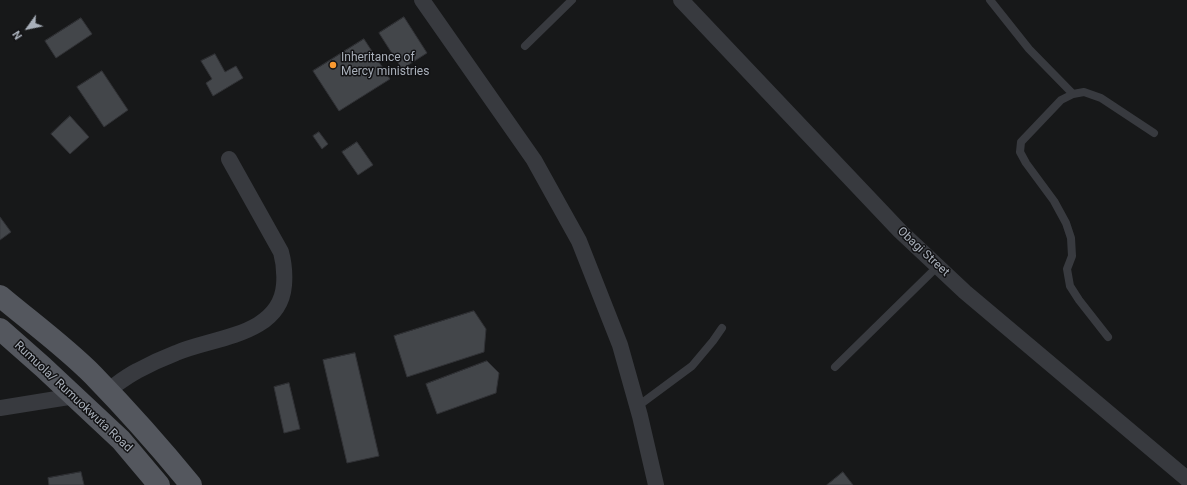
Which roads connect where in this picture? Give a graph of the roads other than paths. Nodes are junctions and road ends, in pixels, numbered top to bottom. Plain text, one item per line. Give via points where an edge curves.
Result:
1 (422, 0) edge
2 (572, 0) edge
3 (681, 0) edge
4 (990, 0) edge
5 (525, 46) dead end
6 (1073, 94) junction
7 (1154, 133) dead end
8 (229, 159) dead end
9 (938, 266) junction
10 (0, 296) edge
11 (722, 328) dead end
12 (0, 329) edge
13 (1108, 337) dead end
14 (835, 367) dead end
15 (107, 391) junction
16 (75, 396) junction
17 (638, 406) junction
18 (0, 408) edge
19 (1187, 479) edge
20 (159, 485) edge
21 (190, 485) edge
22 (656, 485) edge

1 - 17 street via 534,160 579,241 620,345
2 - 5 lane
3 - 9 street, Obagi Street via 900,231
4 - 6 lane via 1029,49
6 - 7 lane via 1084,92 1101,98
6 - 13 lane via 1061,100 1021,142 1020,152 1054,200 1066,223 1072,256 1067,269 1070,286
8 - 15 street via 281,252 285,277 279,305 271,316 254,328 177,352 136,371
9 - 14 lane
9 - 19 street, Obagi Street via 965,292
10 - 15 main road, Rumuola/ Rumuokwuta Road via 62,347
11 - 17 lane via 692,366
12 - 16 main road, Rumuola/ Rumuokwuta Road
15 - 21 main road, Rumuola/ Rumuokwuta Road via 160,447
16 - 18 street
16 - 20 main road, Rumuola/ Rumuokwuta Road via 121,440
17 - 22 street

